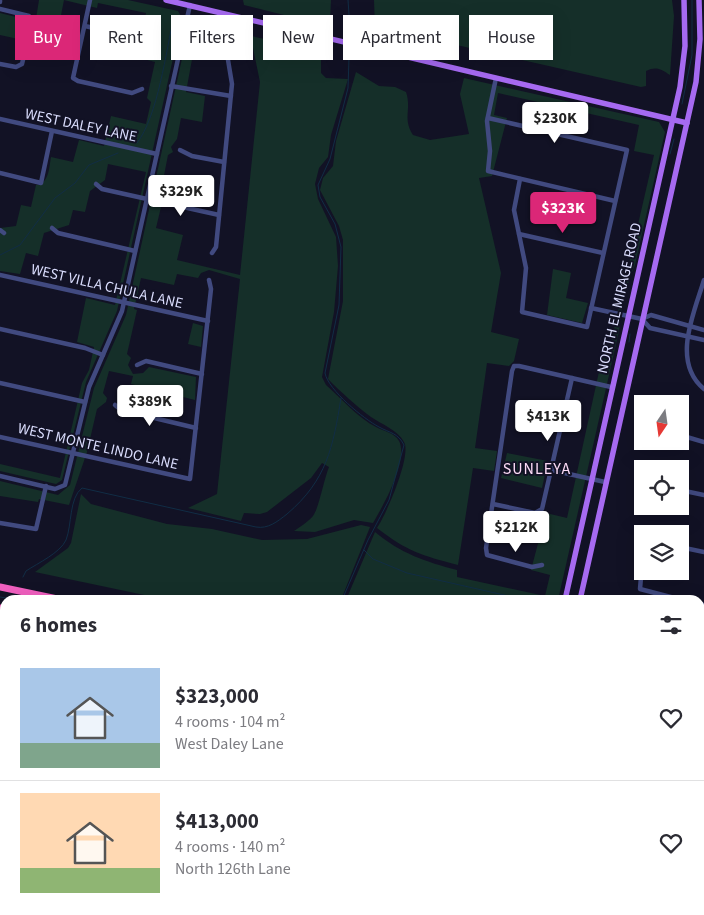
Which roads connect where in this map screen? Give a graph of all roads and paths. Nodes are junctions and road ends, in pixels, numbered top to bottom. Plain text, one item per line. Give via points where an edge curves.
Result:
1 (90, 0) edge
2 (166, 0) edge
3 (684, 0) edge
4 (699, 0) edge
5 (190, 5) junction
6 (0, 9) edge
7 (85, 26) junction
8 (90, 27) edge
9 (228, 60) edge
10 (0, 64) edge
11 (496, 78) junction
12 (171, 86) junction
13 (142, 89) dead end
14 (231, 96) junction
15 (488, 118) junction
16 (0, 120) edge
17 (672, 120) junction
18 (687, 123) junction
19 (52, 131) junction
20 (180, 150) dead end
21 (157, 154) junction
22 (224, 162) junction
23 (0, 173) edge
24 (520, 180) junction
25 (96, 184) dead end
26 (147, 199) junction
27 (615, 202) junction
28 (219, 215) junction
29 (52, 228) dead end
30 (519, 234) junction
31 (135, 251) junction
32 (212, 253) dead end
33 (603, 253) junction
34 (0, 275) edge
35 (209, 280) dead end
36 (704, 280) edge
37 (124, 302) junction
38 (591, 308) junction
39 (627, 316) junction
40 (642, 319) junction
41 (208, 321) junction
42 (676, 321) junction
43 (691, 328) junction
44 (0, 329) edge
45 (704, 330) edge
46 (672, 333) junction
47 (689, 337) junction
48 (704, 340) edge
49 (103, 355) junction
50 (138, 364) dead end
51 (202, 374) junction
52 (572, 378) junction
53 (0, 383) edge
54 (611, 387) junction
55 (704, 389) edge
56 (85, 402) junction
57 (115, 405) dead end
58 (196, 428) junction
59 (0, 437) edge
60 (689, 438) edge
61 (704, 442) edge
62 (74, 454) junction
63 (551, 470) junction
64 (0, 476) edge
65 (591, 479) junction
66 (605, 482) junction
67 (46, 486) junction
68 (689, 492) edge
69 (704, 495) edge
70 (493, 504) junction
71 (0, 523) edge
72 (689, 549) edge
73 (704, 552) edge
74 (542, 565) dead end
75 (641, 580) edge
76 (0, 587) edge
77 (40, 595) edge
78 (566, 595) edge
79 (581, 595) edge
80 (663, 595) edge

1 - 7 street
2 - 5 main road
3 - 17 main road, NORTH EL MIRAGE ROAD via 684,56
4 - 18 main road, NORTH EL MIRAGE ROAD via 699,60
5 - 11 main road
5 - 12 street
6 - 10 street via 32,18 20,66
7 - 8 street
7 - 13 street via 73,78 132,94
9 - 14 street
11 - 15 street
11 - 17 main road
12 - 14 street
12 - 21 street
14 - 22 street
15 - 24 street via 488,171
15 - 27 street via 627,150
16 - 19 street, WEST DALEY LANE
17 - 18 main road
17 - 39 main road, NORTH EL MIRAGE ROAD
18 - 40 main road, NORTH EL MIRAGE ROAD
19 - 21 street, WEST DALEY LANE
19 - 23 street via 41,183
20 - 22 street via 192,156
21 - 26 street
22 - 28 street
24 - 27 street
24 - 30 street via 514,210
25 - 26 street via 102,189
26 - 28 street
26 - 31 street
27 - 33 street
28 - 32 street via 216,247
29 - 31 street via 58,233
30 - 33 street
30 - 38 street via 526,272 522,312 586,326
31 - 37 street
33 - 38 street
34 - 37 street, WEST VILLA CHULA LANE
35 - 41 street
36 - 43 street
37 - 41 street, WEST VILLA CHULA LANE
37 - 49 street
38 - 39 street
39 - 40 street
39 - 54 main road, NORTH EL MIRAGE ROAD
40 - 42 street via 651,315
40 - 46 street via 650,328
40 - 66 main road, NORTH EL MIRAGE ROAD
41 - 51 street
42 - 43 street
42 - 46 street
43 - 45 street
43 - 47 street
44 - 49 street
46 - 47 street
47 - 48 street
47 - 55 street via 687,364 693,378
49 - 56 street
50 - 51 street via 146,361
51 - 58 street
52 - 54 street
52 - 63 street
52 - 70 street via 514,366
53 - 56 street
54 - 65 main road, NORTH EL MIRAGE ROAD
56 - 62 street
57 - 58 street via 121,410
58 - 62 street, WEST MONTE LINDO LANE via 190,480
59 - 62 street, WEST MONTE LINDO LANE
60 - 61 street
62 - 67 street via 64,487
63 - 65 street
63 - 70 street via 540,512 535,514
64 - 67 street
65 - 66 street
65 - 78 main road, NORTH EL MIRAGE ROAD
66 - 79 main road, NORTH EL MIRAGE ROAD
67 - 71 street via 36,529
68 - 69 street
70 - 74 street via 487,555 532,567
72 - 73 street
75 - 80 street via 640,589
76 - 77 highway

